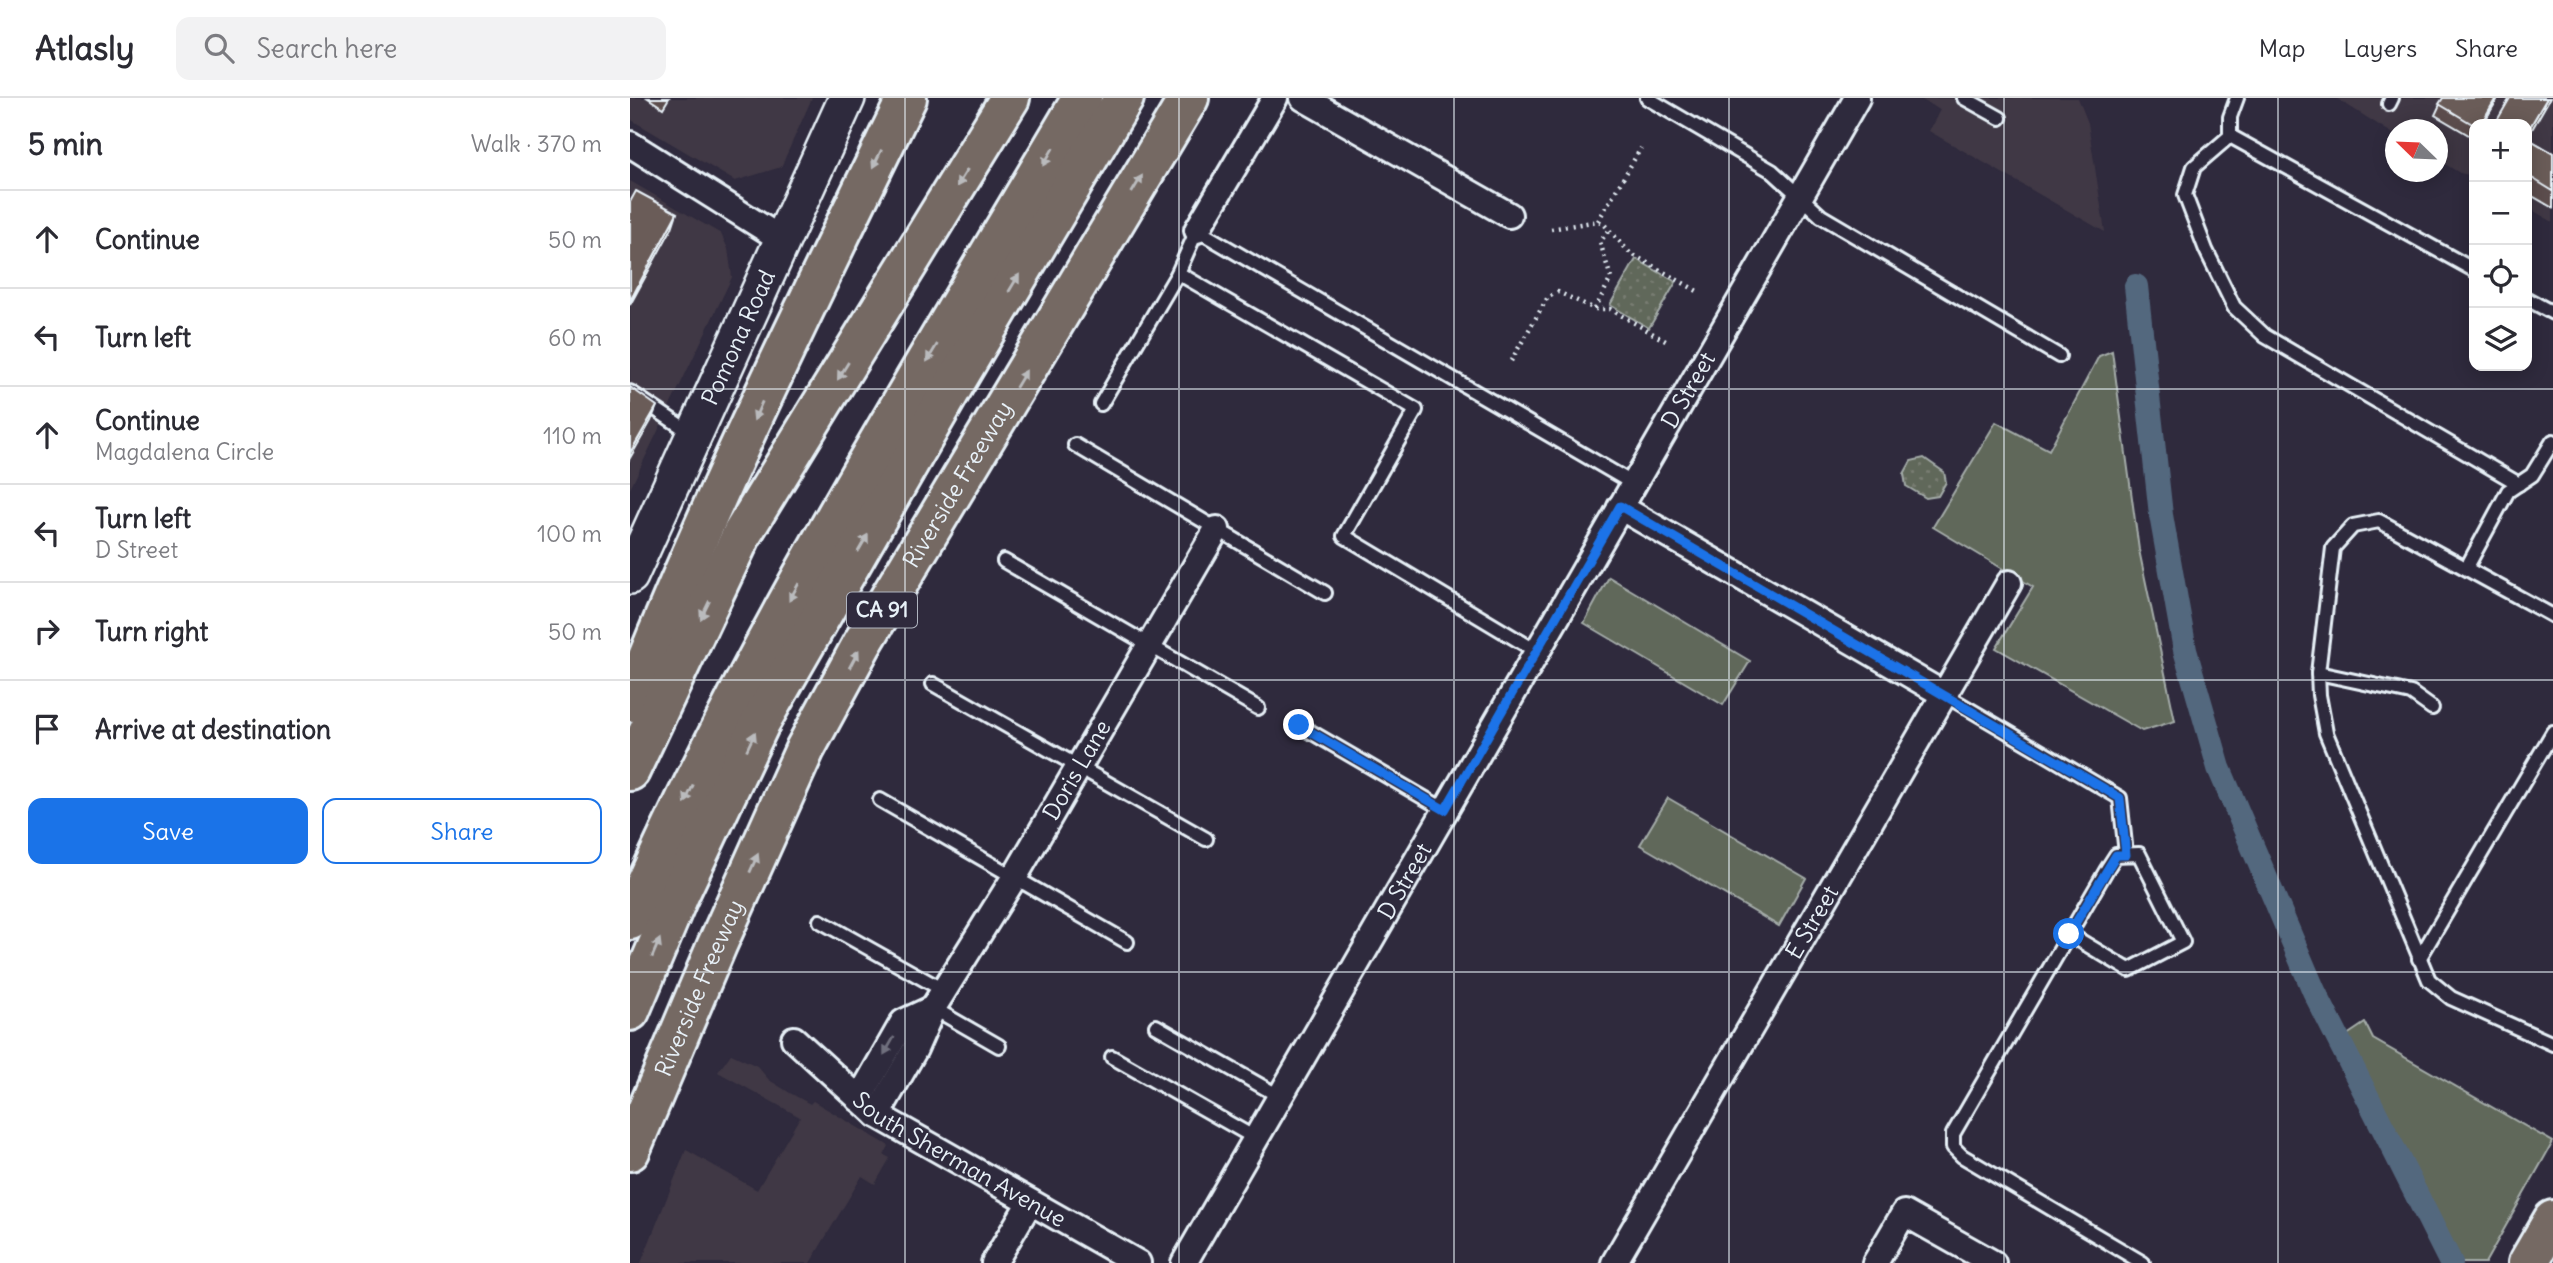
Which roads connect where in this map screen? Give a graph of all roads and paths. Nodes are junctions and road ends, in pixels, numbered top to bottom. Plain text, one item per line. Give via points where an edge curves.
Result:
1 (847, 98) edge
2 (907, 98) edge
3 (1010, 98) edge
4 (1082, 98) edge
5 (1124, 98) edge
6 (1189, 98) edge
7 (1275, 98) edge
8 (1303, 98) edge
9 (1647, 98) edge
10 (1857, 98) edge
11 (1964, 98) edge
12 (2237, 98) edge
13 (2000, 118) dead end
14 (2230, 136) junction
15 (630, 144) edge
16 (1641, 148) dead end
17 (1799, 197) junction
18 (1509, 215) dead end
19 (1598, 221) junction
20 (1551, 229) dead end
21 (1197, 230) junction
22 (1609, 230) junction
23 (781, 239) junction
24 (2469, 267) edge
25 (1178, 273) junction
26 (1699, 292) dead end
27 (2532, 302) edge
28 (1595, 309) junction
29 (2553, 313) edge
30 (1669, 343) dead end
31 (2059, 356) dead end
32 (1511, 361) dead end
33 (630, 392) edge
34 (1101, 404) dead end
35 (694, 435) junction
36 (2553, 441) edge
37 (1075, 444) dead end
38 (1632, 483) junction
39 (2519, 484) junction
40 (1620, 506) junction
41 (1217, 529) junction
42 (1004, 561) dead end
43 (2466, 567) junction
44 (630, 576) edge
45 (2009, 583) dead end
46 (1325, 593) dead end
47 (2553, 616) edge
48 (1149, 646) junction
49 (1536, 651) junction
50 (2318, 673) junction
51 (933, 684) dead end
52 (1945, 695) junction
53 (630, 702) edge
54 (1258, 708) dead end
55 (2432, 708) dead end
56 (1299, 725) dead end
57 (2553, 732) edge
58 (1080, 767) junction
59 (630, 771) edge
60 (880, 800) dead end
61 (1445, 810) junction
62 (1206, 839) dead end
63 (2126, 855) junction
64 (1014, 878) junction
65 (630, 920) edge
66 (820, 920) dead end
67 (2069, 934) junction
68 (1127, 942) dead end
69 (2419, 959) junction
70 (938, 999) junction
71 (630, 1011) edge
72 (1156, 1026) dead end
73 (794, 1039) dead end
74 (2553, 1044) edge
75 (999, 1046) dead end
76 (1112, 1057) dead end
77 (1279, 1096) junction
78 (868, 1107) junction
79 (1255, 1138) junction
80 (630, 1151) edge
81 (1030, 1202) junction
82 (2553, 1220) edge
83 (995, 1263) edge
84 (1138, 1263) edge
85 (1184, 1263) edge
86 (1614, 1263) edge
87 (1875, 1263) edge
88 (1993, 1263) edge
89 (2143, 1263) edge
90 (2528, 1263) edge

1 - 23 main road, Pomona Road
2 -> 53 main road via 804,311
3 -> 59 main road via 742,534
4 -> 65 main road via 867,463 729,709
71 -> 5 main road via 761,721
80 -> 6 main road, Riverside Freeway / CA 91 via 805,749 862,644
7 - 21 street
8 - 18 street
9 - 17 lane via 1772,171
10 - 17 street, D Street
11 - 13 lane
12 - 14 lane
14 - 24 lane
14 - 39 lane via 2194,167 2185,195 2234,307 2265,336
15 - 23 street
16 - 19 path
17 - 31 lane via 1821,216
17 - 38 street, D Street
19 - 20 path
19 - 22 path
21 - 25 lane
21 - 38 lane
22 - 26 path via 1630,253
22 - 28 path via 1600,242 1611,278
23 - 35 main road, Pomona Road
25 - 34 lane
25 - 49 lane via 1416,410 1344,536
27 - 29 lane
28 - 30 path via 1610,309
28 - 32 path via 1552,293
33 - 35 lane
35 - 44 main road, Pomona Road
36 - 39 lane via 2532,475
37 - 41 lane
38 - 40 street, D Street
39 - 43 lane via 2508,491
40 - 49 street, D Street
40 - 52 street
41 - 46 lane
41 - 48 street, Doris Lane
42 - 48 lane
43 - 47 lane
43 - 50 lane via 2379,521 2353,526 2333,548
45 - 52 street, E Street
48 - 54 lane
48 - 58 street, Doris Lane
49 - 61 street, D Street
50 - 55 lane via 2411,694
50 - 69 lane via 2326,733
51 - 58 lane
52 - 63 lane via 2120,798
52 - 86 street, E Street
56 - 61 lane
57 - 69 lane
58 - 62 lane
58 - 64 street, Doris Lane
60 - 64 lane
61 - 77 street, D Street
63 - 67 lane via 2116,855
63 - 67 lane via 2139,854 2183,943 2129,970
64 - 68 lane
64 - 70 street, Doris Lane
66 - 70 lane
67 - 89 lane via 1952,1135 1953,1147
69 - 74 lane via 2429,979 2451,998
70 - 75 lane
70 - 78 street via 903,1022
72 - 77 lane
73 - 78 street, South Sherman Avenue
76 - 79 lane
77 - 79 street, D Street
78 - 81 street, South Sherman Avenue
79 - 85 street, D Street
81 - 83 street
81 - 84 street, South Sherman Avenue
82 - 90 main road
87 - 88 street via 1904,1213

